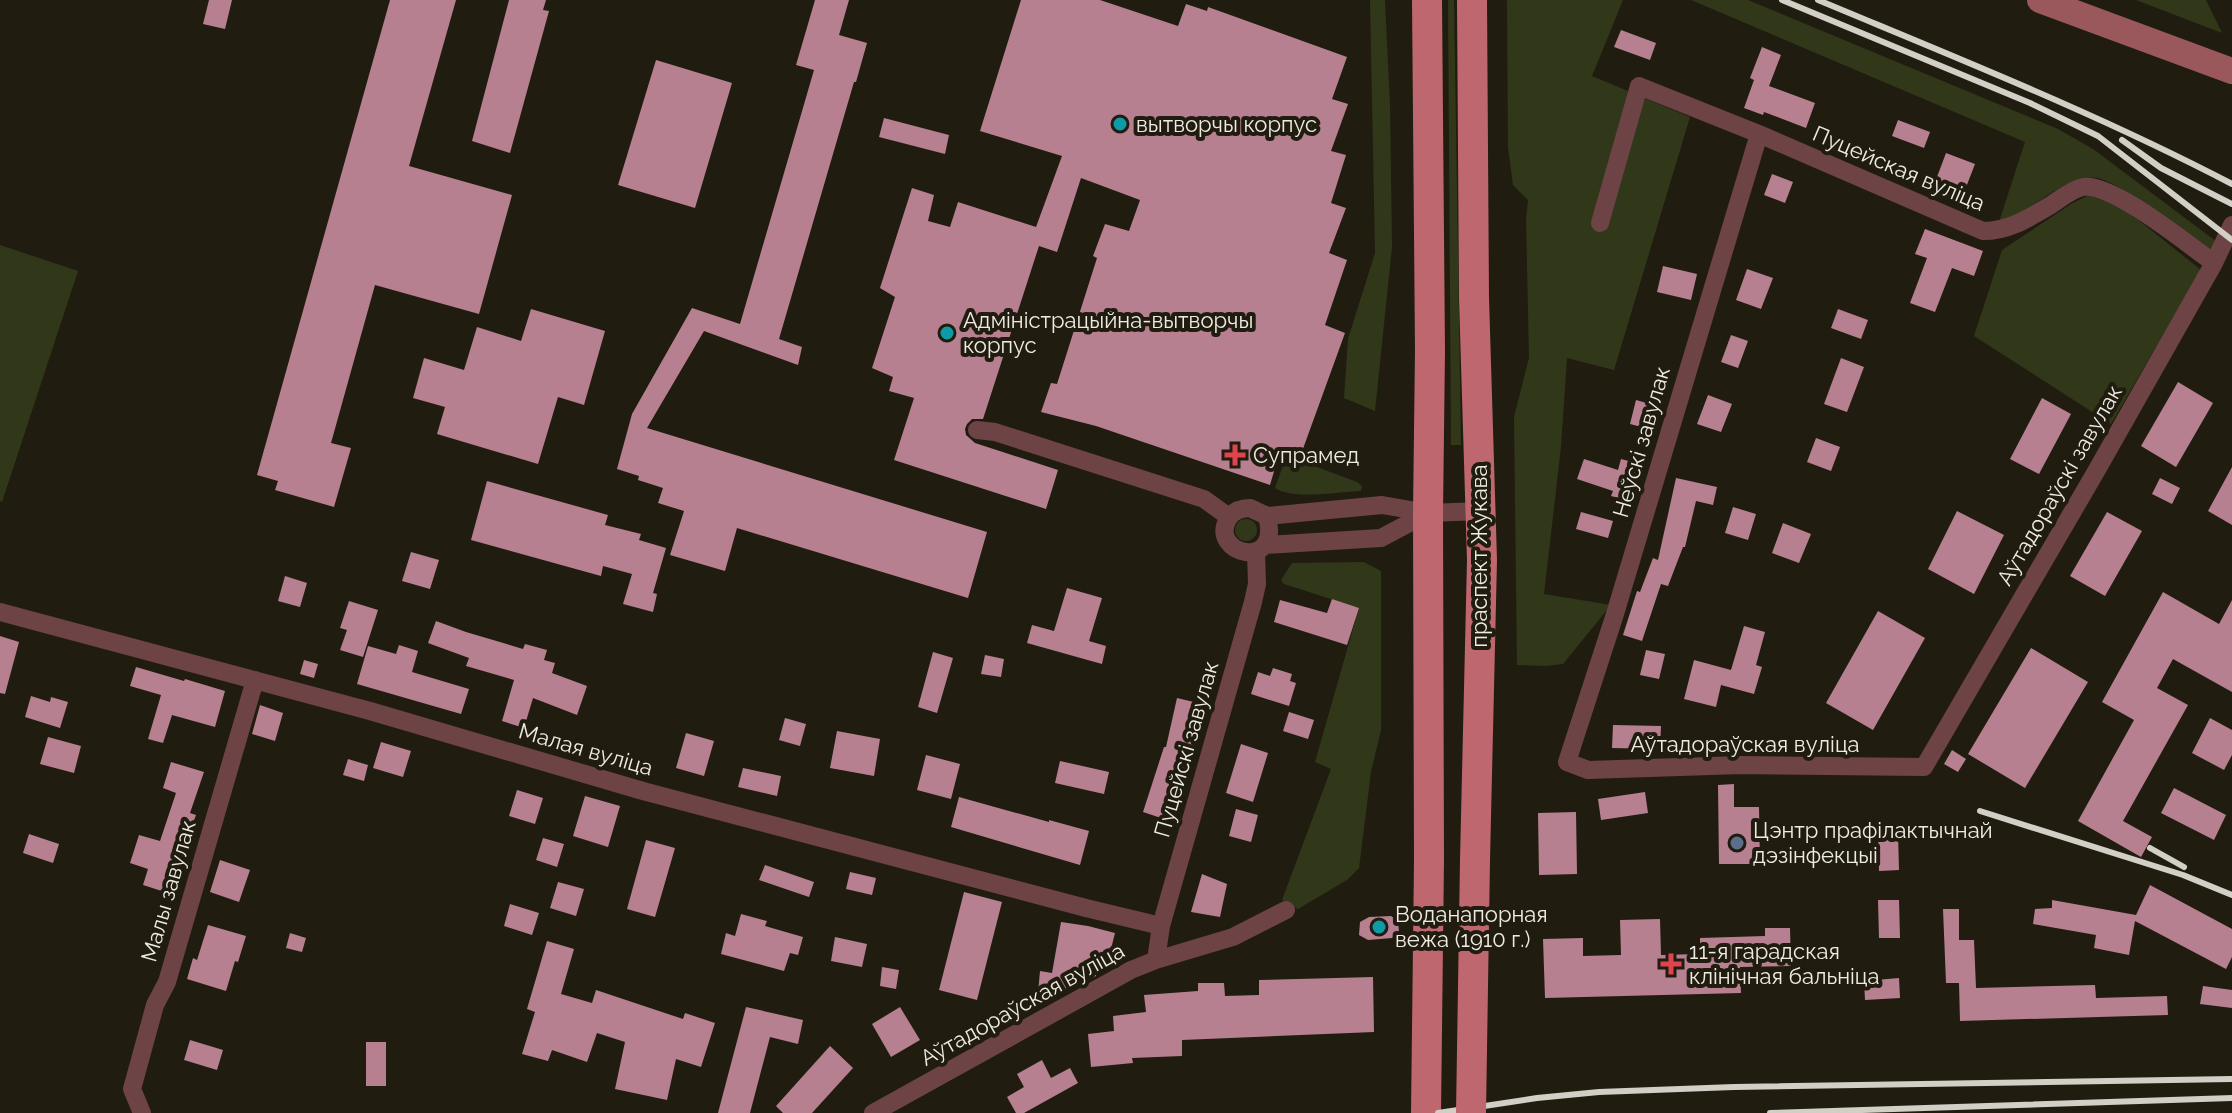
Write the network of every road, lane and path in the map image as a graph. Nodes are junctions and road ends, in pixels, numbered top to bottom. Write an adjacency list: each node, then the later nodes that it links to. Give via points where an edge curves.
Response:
1 (1427, 0): 11 (main road)
2 (1472, 0): 10 (main road, праспект Жукава)
3 (2050, 2): 4 (main road)
4 (2232, 71)
5 (1759, 134): 6 (street, Пуцейская вуліца, via 1639,86); 8 (street, Пуцейская вуліца, via 1983,231 2014,226 2081,187 2098,188); 17 (street, Неўскі завулак)
6 (1600, 223)
7 (2232, 225): 8 (street, Аўтадораўскі завулак)
8 (2214, 263): 18 (street, Аўтадораўскі завулак)
9 (977, 430): 13 (street, via 1204,499)
10 (1481, 511): 11 (street); 25 (main road, праспект Жукава, bridge)
11 (1428, 513): 12 (street, via 1382,505); 14 (street, via 1381,538); 24 (main road)
12 (1267, 516): 13 (street, via 1244,508); 14 (street, via 1270,530)
13 (1229, 517): 14 (street, via 1225,534 1234,549 1245,553)
14 (1261, 548): 20 (street, Пуцейскі завулак, via 1253,602)
15 (0, 612): 16 (street, Малая вуліца)
16 (255, 680): 20 (street, Малая вуліца, via 643,791); 22 (street, Малы завулак, via 132,1089)
17 (1567, 762): 18 (street, Аўтадораўская вуліца, via 1588,770)
18 (1924, 767)
19 (1286, 910): 21 (street, Аўтадораўская вуліца, via 1233,937)
20 (1161, 926): 21 (street, Пуцейскі завулак)
21 (1156, 960): 23 (street, Аўтадораўская вуліца)
22 (142, 1113)
23 (873, 1113)
24 (1426, 1113)
25 (1471, 1113)

